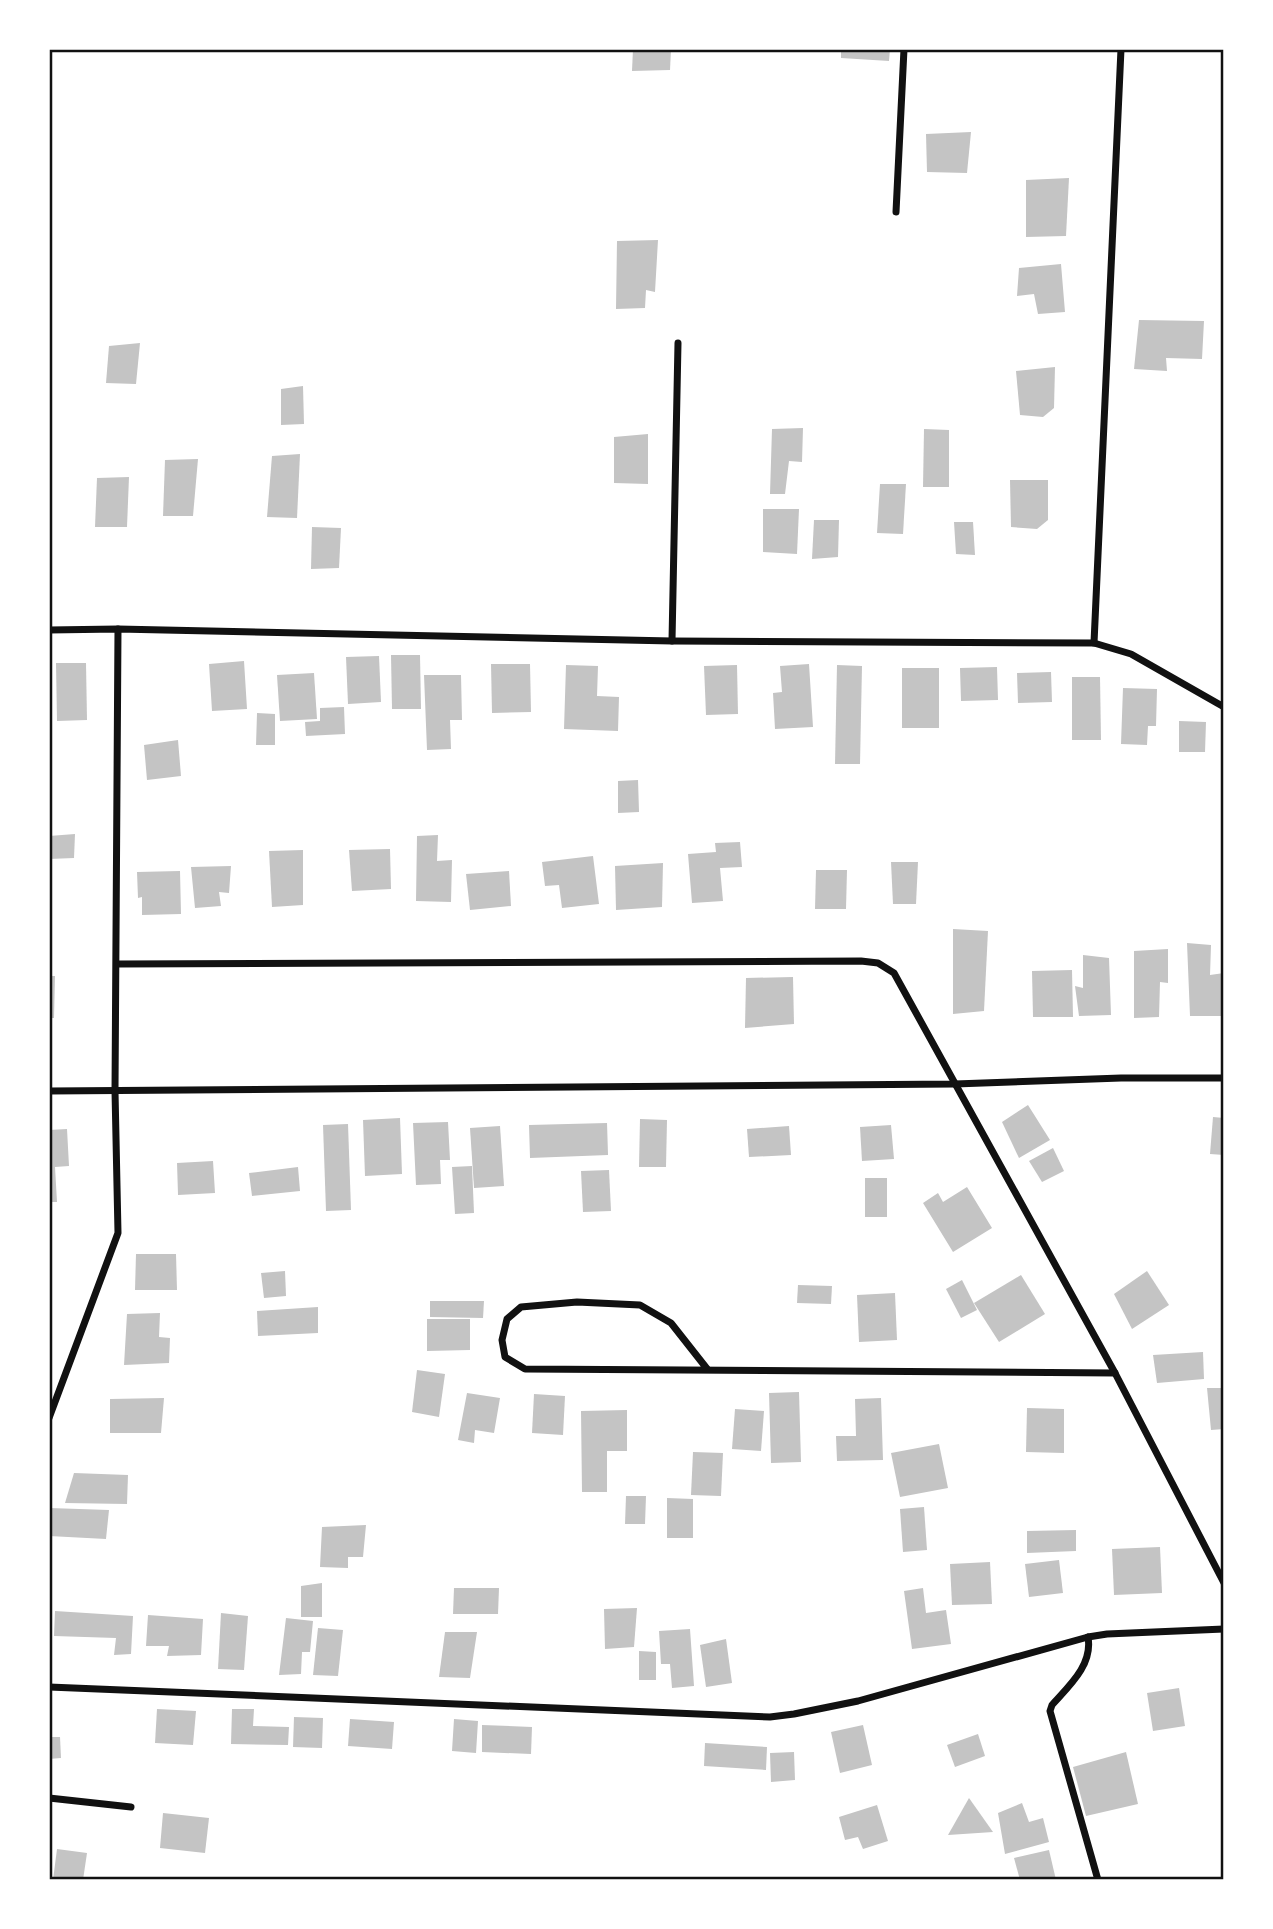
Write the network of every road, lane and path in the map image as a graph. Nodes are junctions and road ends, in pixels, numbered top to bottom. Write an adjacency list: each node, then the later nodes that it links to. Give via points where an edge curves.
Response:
1 (904, 49): 3 (street)
2 (1121, 49): 8 (street)
3 (896, 212)
4 (678, 343): 7 (street)
5 (118, 629): 6 (street); 7 (street); 10 (street)
6 (49, 630)
7 (672, 641): 8 (street)
8 (1094, 643): 9 (street, via 1132,654)
9 (1224, 707)
10 (117, 964): 12 (street, via 878,963 894,974); 14 (street)
11 (1224, 1078): 12 (street)
12 (955, 1084): 14 (street); 16 (street)
13 (49, 1091): 14 (street)
14 (116, 1091): 17 (street, via 118,1233)
15 (708, 1370): 15 (street, via 671,1323 640,1305 578,1302 521,1307 507,1319 502,1340 505,1357 525,1368); 16 (street)
16 (1115, 1373): 18 (street)
17 (49, 1418)
18 (1224, 1583)
19 (1224, 1629): 20 (street)
20 (1088, 1637): 21 (street, via 858,1701 770,1717); 24 (street, via 1086,1661 1051,1711)
21 (49, 1687)
22 (49, 1798): 23 (street)
23 (131, 1807)
24 (1098, 1880)

